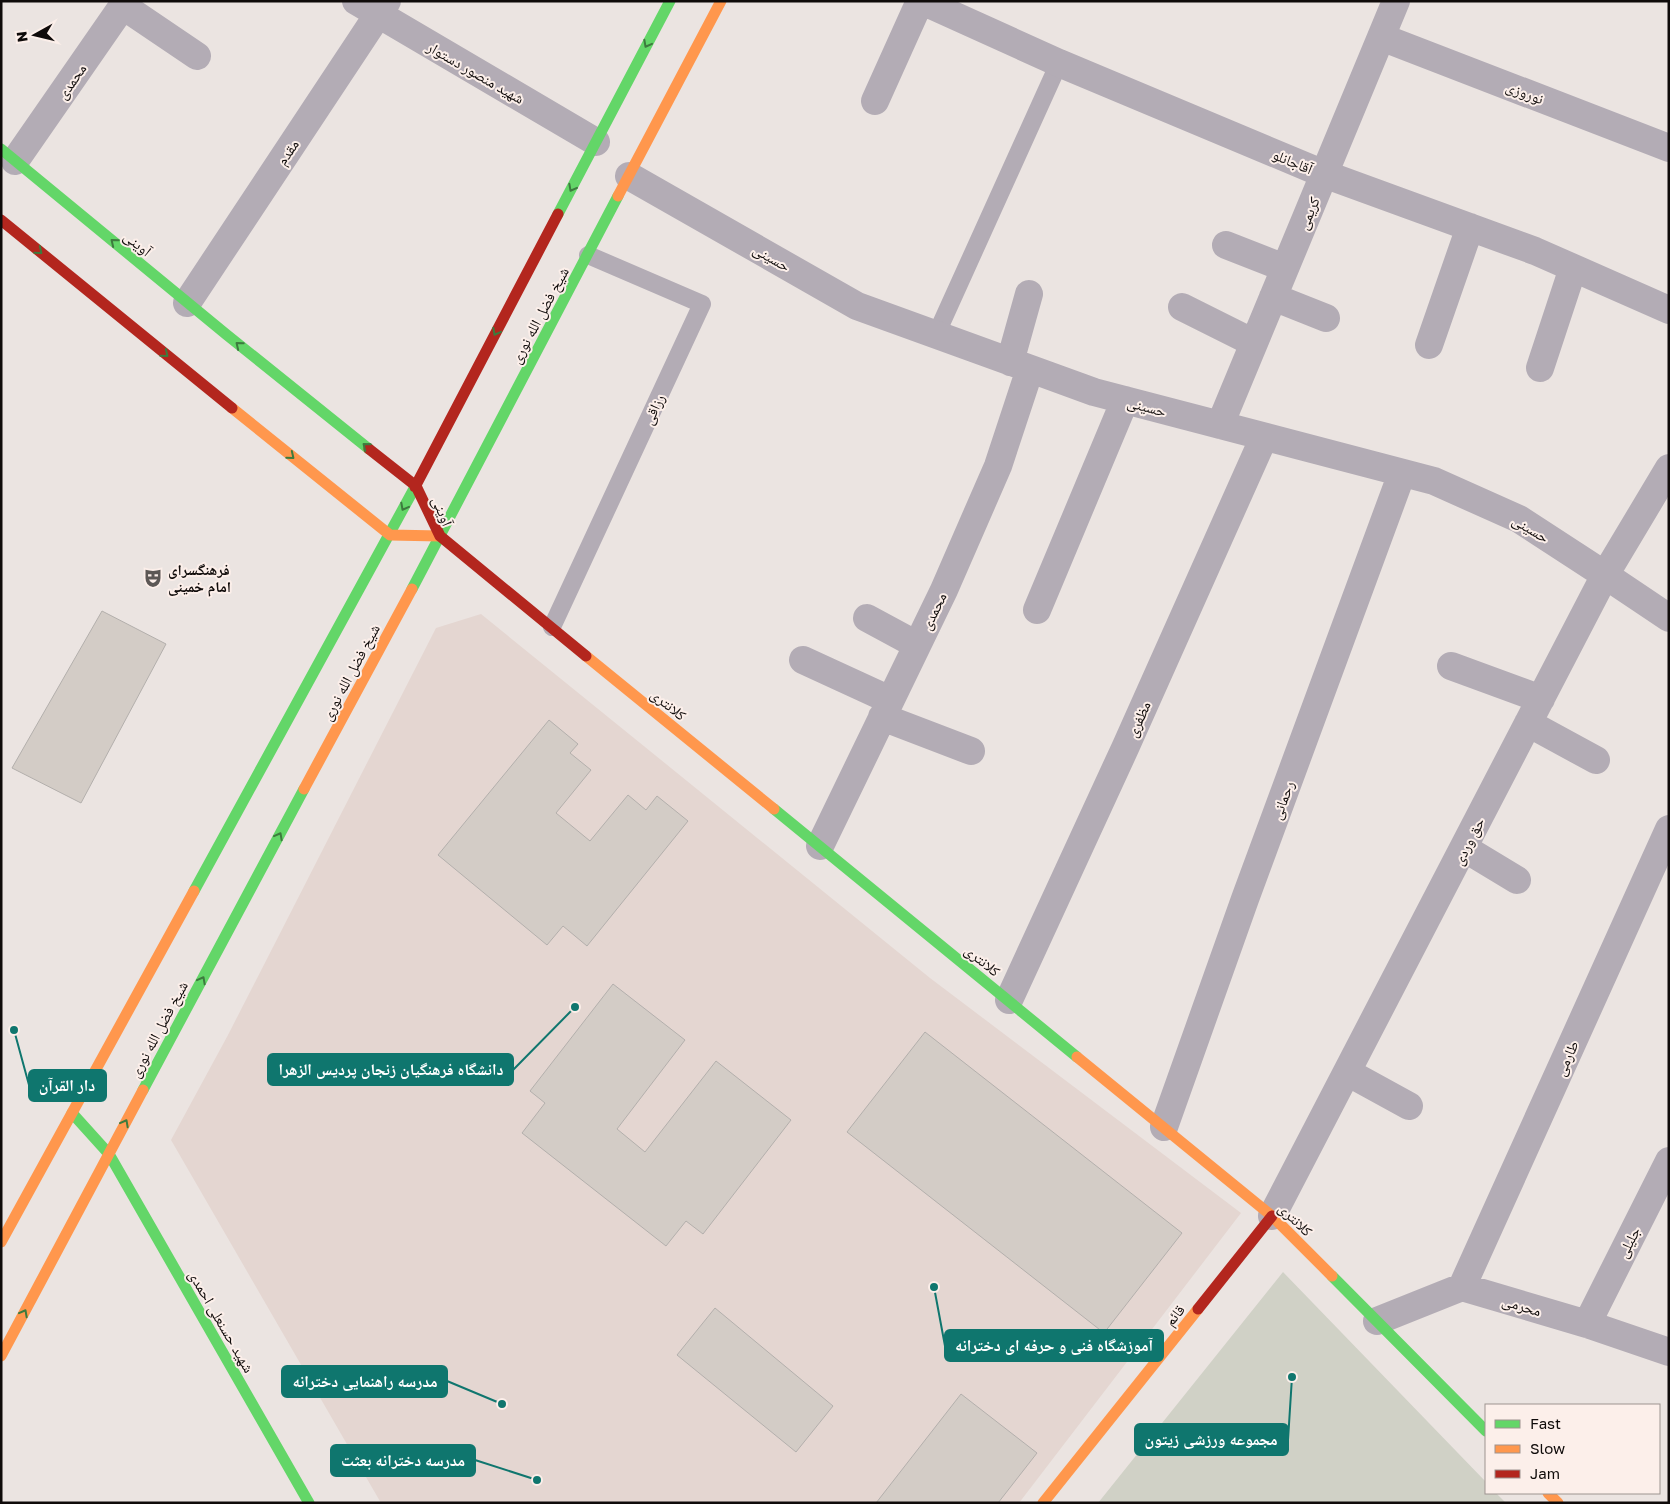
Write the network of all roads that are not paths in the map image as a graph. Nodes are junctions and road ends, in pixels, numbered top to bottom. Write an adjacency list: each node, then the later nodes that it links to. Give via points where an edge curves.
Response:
1 (670, 1): 11 (main road, شیخ فضل الله نوری, one-way to 11)
2 (721, 1): 15 (main road, شیخ فضل الله نوری)
3 (921, 1): 9 (street, آقاجانلو); 10 (street)
4 (1396, 1): 7 (street, کریمی)
5 (125, 4): 8 (street); 13 (street, محمدی)
6 (374, 6): 11 (street, شهید منصور دستوار); 24 (street, مقدم)
7 (1381, 36): 12 (street, نوروزی); 14 (street, کریمی)
8 (197, 56)
9 (1059, 63): 14 (street, آقاجانلو); 28 (lane)
10 (875, 101)
11 (596, 142): 38 (main road, شیخ فضل الله نوری, one-way to 38)
12 (1669, 148)
13 (8, 155): 24 (main road, آوینی, one-way to 13)
14 (1324, 174): 17 (street, آقاجانلو); 20 (street, کریمی)
15 (629, 176): 19 (main road, شیخ فضل الله نوری); 28 (street, حسینی, via 857,306)
16 (1, 220): 39 (main road, one-way to 39)
17 (1470, 227): 21 (street, آقاجانلو); 30 (street)
18 (1226, 245): 20 (street)
19 (588, 255): 40 (main road, شیخ فضل الله نوری); 45 (lane, رزاقی, via 702,304)
20 (1285, 268): 23 (street, کریمی)
21 (1573, 268): 26 (street, آقاجانلو); 32 (street)
22 (1029, 294): 31 (street, محمدی)
23 (1273, 297): 27 (street); 29 (street, کریمی)
24 (188, 303): 38 (main road, آوینی, one-way to 24)
25 (1182, 307): 29 (street)
26 (1669, 310)
27 (1326, 318)
28 (936, 335): 31 (street, حسینی)
29 (1254, 342): 34 (street, کریمی)
30 (1429, 345)
31 (1020, 366): 33 (street, حسینی); 46 (street, محمدی, via 998,466)
32 (1540, 368)
33 (1125, 400): 34 (street, حسینی); 42 (street)
34 (1220, 425): 35 (street, حسینی)
35 (1264, 437): 37 (street, حسینی); 58 (street, مظفری)
36 (1669, 468): 41 (street, حق وردی)
37 (1402, 473): 41 (street, حسینی, via 1434,481 1519,520); 62 (street, رحمانی)
38 (416, 486): 39 (main road, شیخ فضل الله نوری, one-way to 39); 40 (main road, آوینی)
39 (390, 535): 40 (main road, آوینی); 61 (main road, شیخ فضل الله نوری)
40 (440, 536): 45 (main road, کلانتری); 63 (main road, شیخ فضل الله نوری, one-way to 40)
41 (1605, 574): 44 (street, حسینی); 49 (street, حق وردی)
42 (1037, 610)
43 (867, 618): 46 (street)
44 (1669, 618)
45 (552, 627): 55 (main road, کلانتری)
46 (917, 645): 50 (street, محمدی)
47 (803, 660): 50 (street)
48 (1451, 666): 49 (street)
49 (1541, 699): 51 (street, حق وردی)
50 (886, 708): 52 (street); 55 (street, محمدی)
51 (1528, 723): 53 (street); 56 (street, حق وردی)
52 (971, 751)
53 (1596, 760)
54 (1669, 829): 67 (street, طارمی)
55 (820, 846): 58 (main road, کلانتری)
56 (1464, 848): 57 (street); 59 (street, حق وردی)
57 (1518, 880)
58 (1009, 1000): 62 (main road, کلانتری)
59 (1347, 1072): 60 (street); 65 (street, حق وردی)
60 (1410, 1106)
61 (72, 1113): 63 (main road, شهید حسنعلی احمدی); 66 (main road, شیخ فضل الله نوری)
62 (1164, 1127): 65 (main road, کلانتری)
63 (109, 1154): 71 (main road, شیخ فضل الله نوری, one-way to 63); 74 (main road, شهید حسنعلی احمدی)
64 (1669, 1161): 69 (street, جلیلی)
65 (1272, 1216): 68 (main road, کلانتری); 75 (main road, قائم)
66 (1, 1242)
67 (1462, 1287): 68 (street); 69 (street, محرمی)
68 (1378, 1321): 72 (main road, کلانتری)
69 (1587, 1324): 70 (street, محرمی)
70 (1668, 1350)
71 (1, 1356)
72 (1485, 1430)
73 (1549, 1494): 76 (main road)
74 (309, 1503)
75 (1043, 1503)
76 (1558, 1503)

